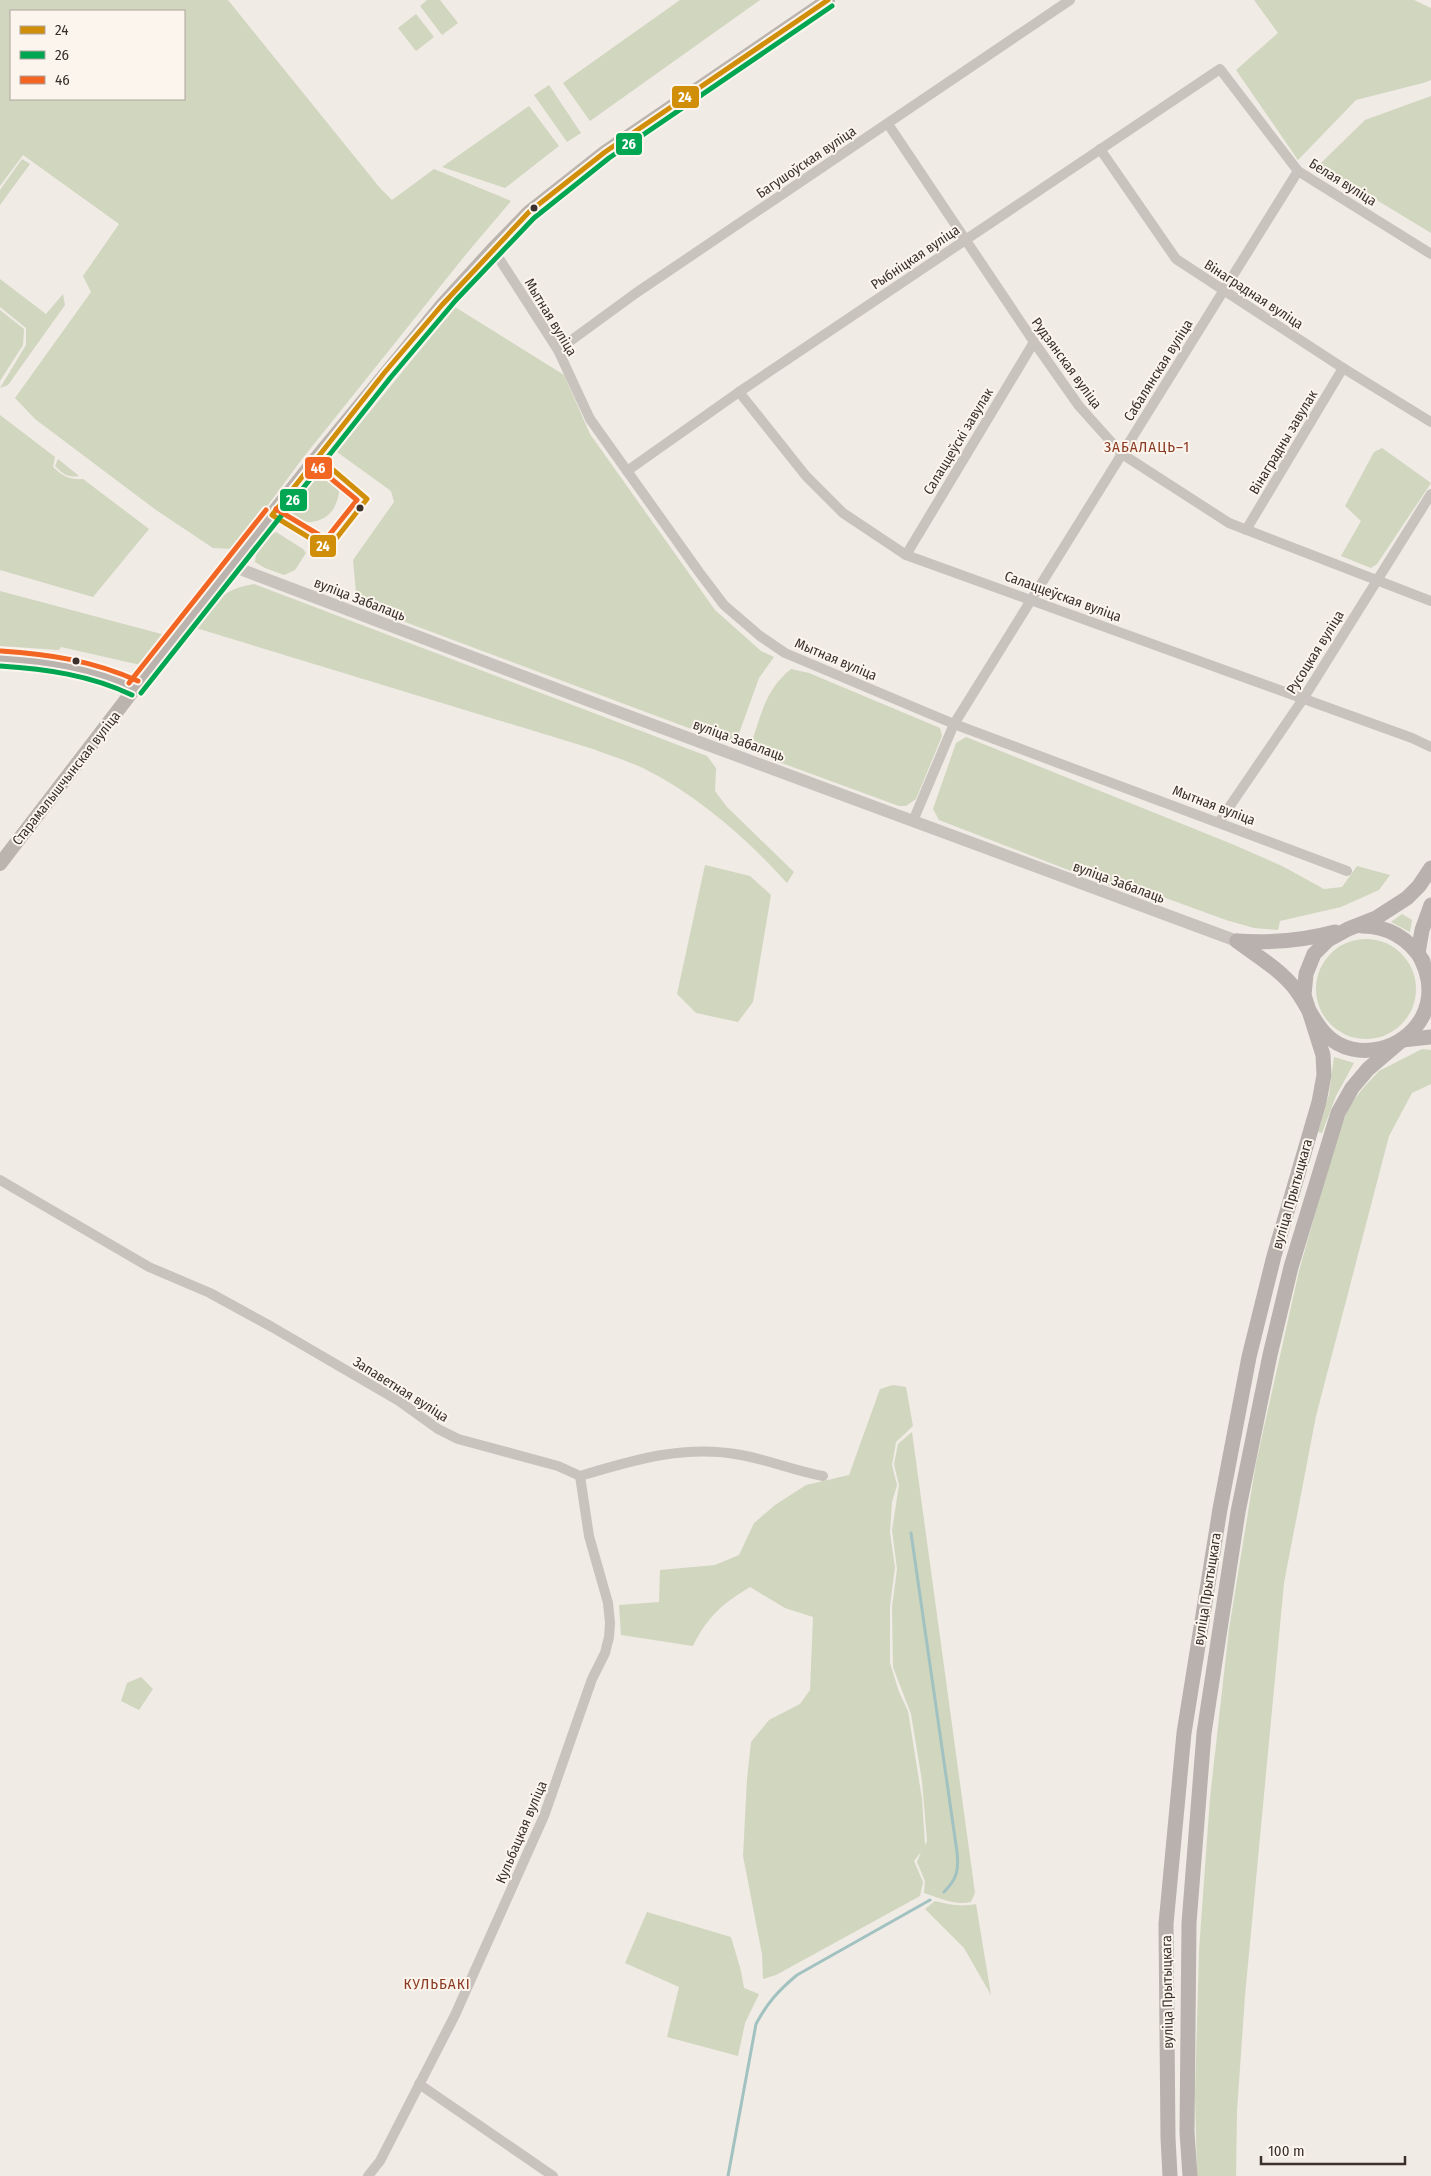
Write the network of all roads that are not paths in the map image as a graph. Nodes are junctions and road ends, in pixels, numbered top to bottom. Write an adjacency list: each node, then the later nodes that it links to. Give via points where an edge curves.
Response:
1 (828, 0): 8 (main road, Старамалышчынская вуліца, via 605,152 529,212)
2 (1070, 0): 4 (street, Багушоўская вуліца)
3 (1220, 69): 5 (street, Рыбніцкая вуліца); 6 (street, Белая вуліца)
4 (888, 124): 7 (street, Рудзянская вуліца); 12 (street, Багушоўская вуліца, via 636,293)
5 (1100, 149): 7 (street, Рыбніцкая вуліца); 10 (street, Вінаградная вуліца, via 1176,260)
6 (1298, 171): 9 (street, Белая вуліца); 10 (street, Сабалянская вуліца)
7 (965, 240): 11 (street, Рудзянская вуліца); 14 (street, Рыбніцкая вуліца)
8 (493, 249): 12 (street, Мытная вуліца); 21 (main road, Старамалышчынская вуліца, via 385,372)
9 (1431, 254)
10 (1224, 290): 13 (street, Вінаградная вуліца); 16 (street, Сабалянская вуліца)
11 (1034, 342): 16 (street, Рудзянская вуліца, via 1079,406); 20 (street, Салаццеўскі завулак)
12 (558, 350): 17 (street, Мытная вуліца, via 590,419)
13 (1344, 368): 15 (street, Вінаградная вуліца); 19 (street, Вінаградны завулак)
14 (739, 392): 17 (street, Рыбніцкая вуліца); 20 (street, Салаццеўская вуліца, via 806,476 843,513)
15 (1431, 422)
16 (1122, 454): 19 (street, Рудзянская вуліца, via 1221,519); 23 (street, Сабалянская вуліца)
17 (627, 471): 28 (street, Мытная вуліца, via 724,605 760,636 785,653)
18 (1431, 494): 22 (street, Русоцкая вуліца)
19 (1246, 530): 22 (street, Рудзянская вуліца)
20 (906, 555): 23 (street, Салаццеўская вуліца)
21 (232, 566): 26 (main road, Старамалышчынская вуліца); 30 (street, вуліца Забалаць)
22 (1375, 580): 24 (street, Рудзянская вуліца); 27 (street, Русоцкая вуліца)
23 (1032, 599): 27 (street, Салаццеўская вуліца); 28 (street, Сабалянская вуліца)
24 (1431, 601)
25 (0, 658): 26 (main road, via 95,671)
26 (135, 688): 32 (main road, Старамалышчынская вуліца)
27 (1303, 699): 29 (street, Салаццеўская вуліца); 31 (street, Русоцкая вуліца)
28 (954, 724): 30 (street, Сабалянская вуліца); 31 (street, Мытная вуліца)
29 (1431, 747)
30 (913, 821): 37 (street, вуліца Забалаць)
31 (1219, 822): 34 (street, Мытная вуліца)
32 (0, 864)
33 (1431, 868): 36 (main road, via 1408,898 1376,918)
34 (1348, 871)
35 (1431, 905): 38 (main road)
36 (1348, 929): 37 (main road, via 1314,938 1270,943); 38 (main road, via 1372,927 1395,933); 40 (main road, via 1328,940 1314,954 1306,974 1304,995)
37 (1237, 941): 40 (main road, via 1282,975 1296,990)
38 (1418, 953): 39 (main road); 42 (main road, via 1427,971 1426,1010 1416,1027)
39 (1431, 974)
40 (1310, 1016): 42 (main road, via 1334,1042 1350,1049 1377,1050); 49 (main road, вуліца Прытыцкага, via 1323,1055 1320,1102 1274,1256 1249,1357 1220,1508 1184,1733 1166,1924)
41 (1431, 1036): 42 (main road)
42 (1402, 1040): 50 (main road, вуліца Прытыцкага, via 1380,1057 1352,1088 1338,1113 1289,1276 1238,1512 1204,1733 1189,1924 1187,2132)
43 (0, 1180): 44 (street, Запаветная вуліца, via 149,1267 210,1293 272,1327 399,1402 438,1429 458,1439 558,1466)
44 (580, 1476): 45 (street, via 644,1457 698,1450 741,1455); 46 (street, Кульбацкая вуліца, via 589,1536 608,1603 607,1645 544,1816 455,2015)
45 (823, 1476)
46 (419, 2084): 47 (street, Кульбацкая вуліца, via 380,2161); 48 (street)
47 (368, 2176)
48 (553, 2176)
49 (1170, 2176)
50 (1190, 2176)

